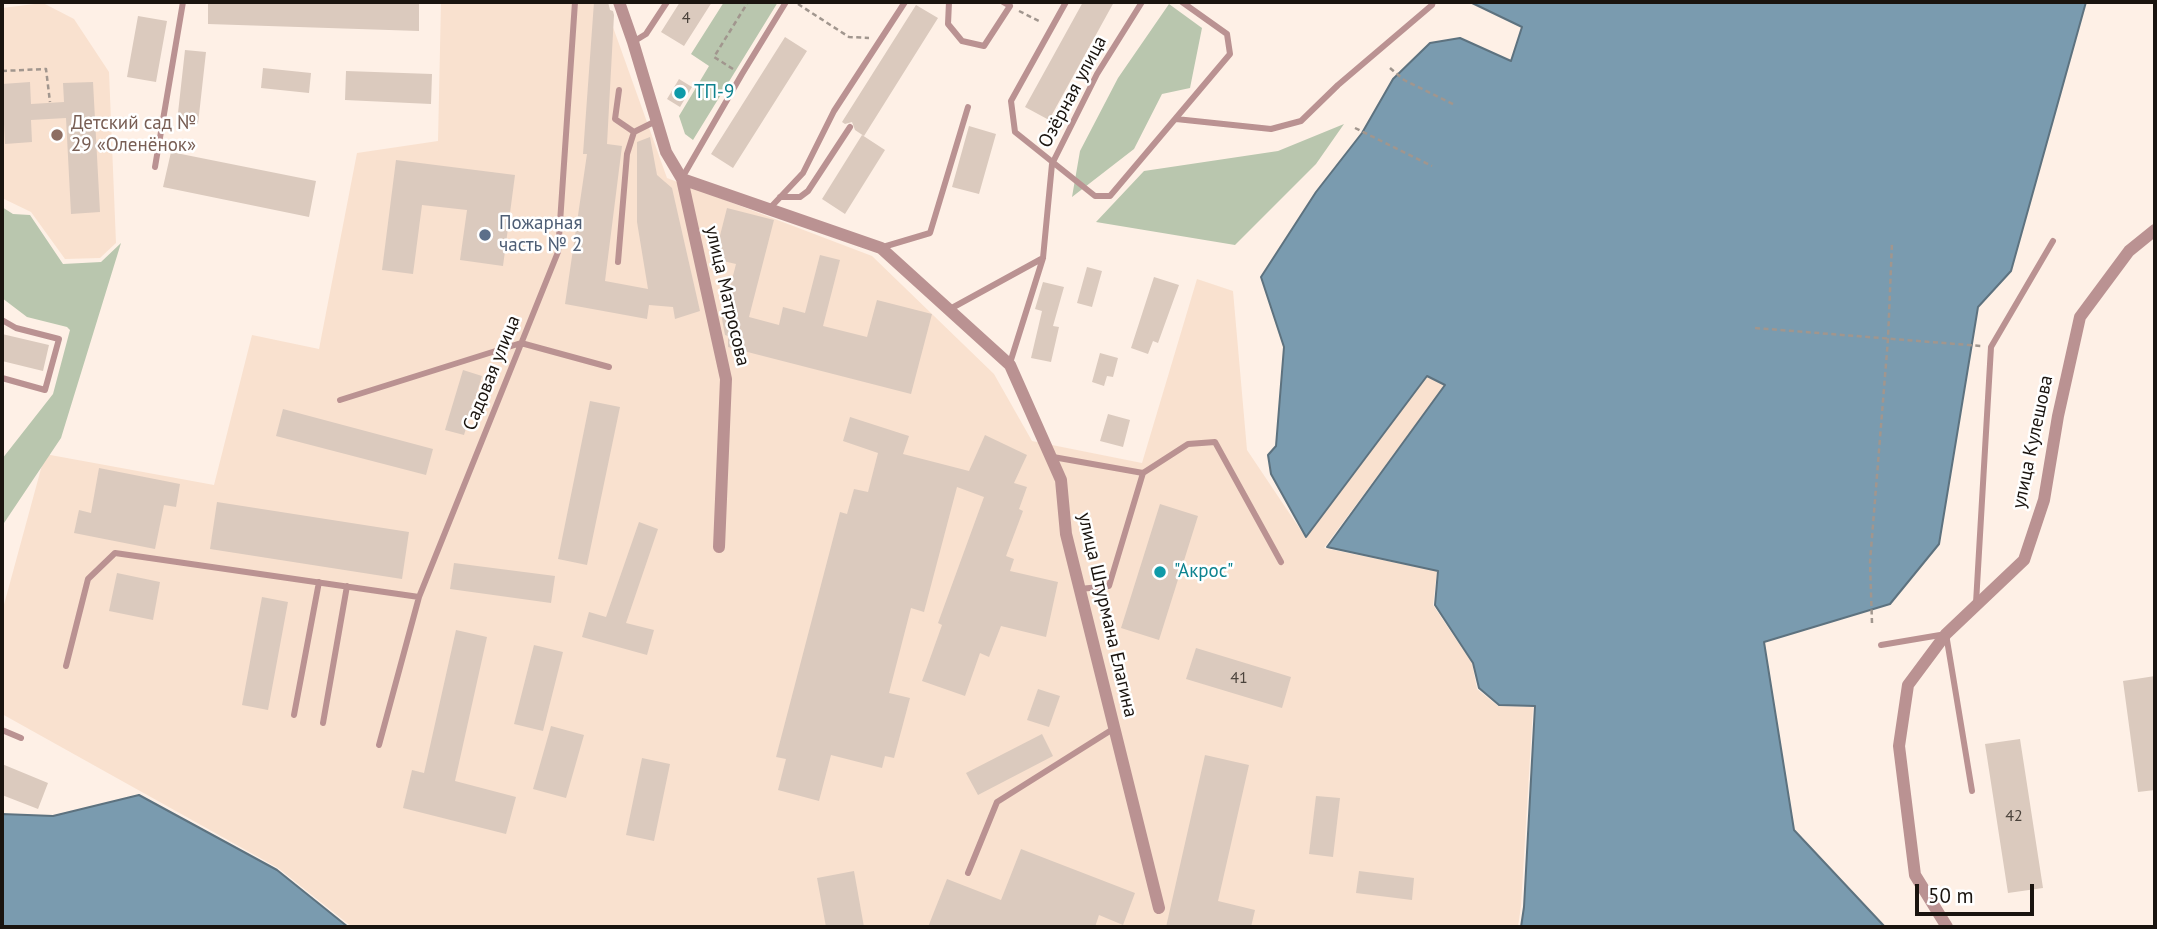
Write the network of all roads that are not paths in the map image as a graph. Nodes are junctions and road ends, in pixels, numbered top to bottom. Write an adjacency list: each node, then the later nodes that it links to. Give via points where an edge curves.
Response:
1 (183, 2): 21 (lane)
2 (575, 2): 32 (lane, Садовая улица, via 558,252)
3 (619, 2): 13 (street)
4 (667, 2): 13 (lane, via 646,34)
5 (786, 2): 22 (lane)
6 (905, 2): 23 (lane, via 834,111 803,173)
7 (949, 2): 12 (lane, via 947,24 961,41 984,46)
8 (1066, 2): 20 (lane, via 1011,101 1015,132)
9 (1142, 2): 20 (lane, Озёрная улица, via 1097,74)
10 (1182, 2): 16 (lane, via 1227,34 1230,54)
11 (1433, 2): 16 (lane, via 1301,121 1270,129)
12 (1006, 4)
13 (633, 42): 17 (street)
14 (619, 90): 19 (lane, via 615,119)
15 (968, 107): 27 (lane, via 930,233)
16 (1176, 119): 20 (lane, via 1110,196 1094,196)
17 (656, 121): 19 (lane); 22 (street, via 666,152)
18 (850, 127): 23 (lane, via 808,191 800,197)
19 (634, 132): 29 (lane, via 627,154)
20 (1052, 164): 28 (lane, Озёрная улица)
21 (155, 167)
22 (682, 179): 24 (street, улица Штурмана Елагина); 39 (street, улица Матросова, via 726,379)
23 (780, 197): 24 (lane)
24 (770, 208): 27 (street, улица Штурмана Елагина)
25 (2155, 230): 45 (street, улица Кулешова, via 2129,251 2080,317 2044,500 2024,559)
26 (2053, 241): 45 (lane, via 1991,347)
27 (881, 248): 30 (street, улица Штурмана Елагина)
28 (1043, 258): 30 (lane); 33 (lane, Озёрная улица)
29 (618, 262)
30 (949, 310): 33 (street, улица Штурмана Елагина)
31 (2, 320): 35 (lane, via 59,339 46,390)
32 (521, 343): 34 (lane); 36 (lane); 44 (lane, Садовая улица)
33 (1010, 365): 37 (street, улица Штурмана Елагина)
34 (609, 367)
35 (2, 378)
36 (340, 400)
37 (1051, 457): 38 (lane); 43 (street, улица Штурмана Елагина, via 1061,481 1066,534)
38 (1143, 473): 40 (lane, via 1188,444 1214,442); 43 (lane, via 1109,586)
39 (719, 547)
40 (1281, 562)
41 (319, 582): 42 (lane); 48 (lane, via 115,552 88,579); 49 (lane)
42 (347, 586): 44 (lane); 50 (lane)
43 (1080, 589): 51 (street, улица Штурмана Елагина)
44 (419, 597): 54 (lane, Садовая улица)
45 (1976, 605): 46 (street, улица Кулешова)
46 (1946, 634): 47 (lane); 55 (lane); 58 (street, улица Кулешова, via 1908,685 1899,746 1914,875)
47 (1881, 645)
48 (66, 666)
49 (294, 715)
50 (323, 723)
51 (1113, 729): 56 (lane, via 998,802); 57 (street, улица Штурмана Елагина)
52 (2, 730): 53 (lane)
53 (22, 738)
54 (379, 745)
55 (1972, 791)
56 (968, 873)
57 (1159, 908)
58 (1947, 927)

